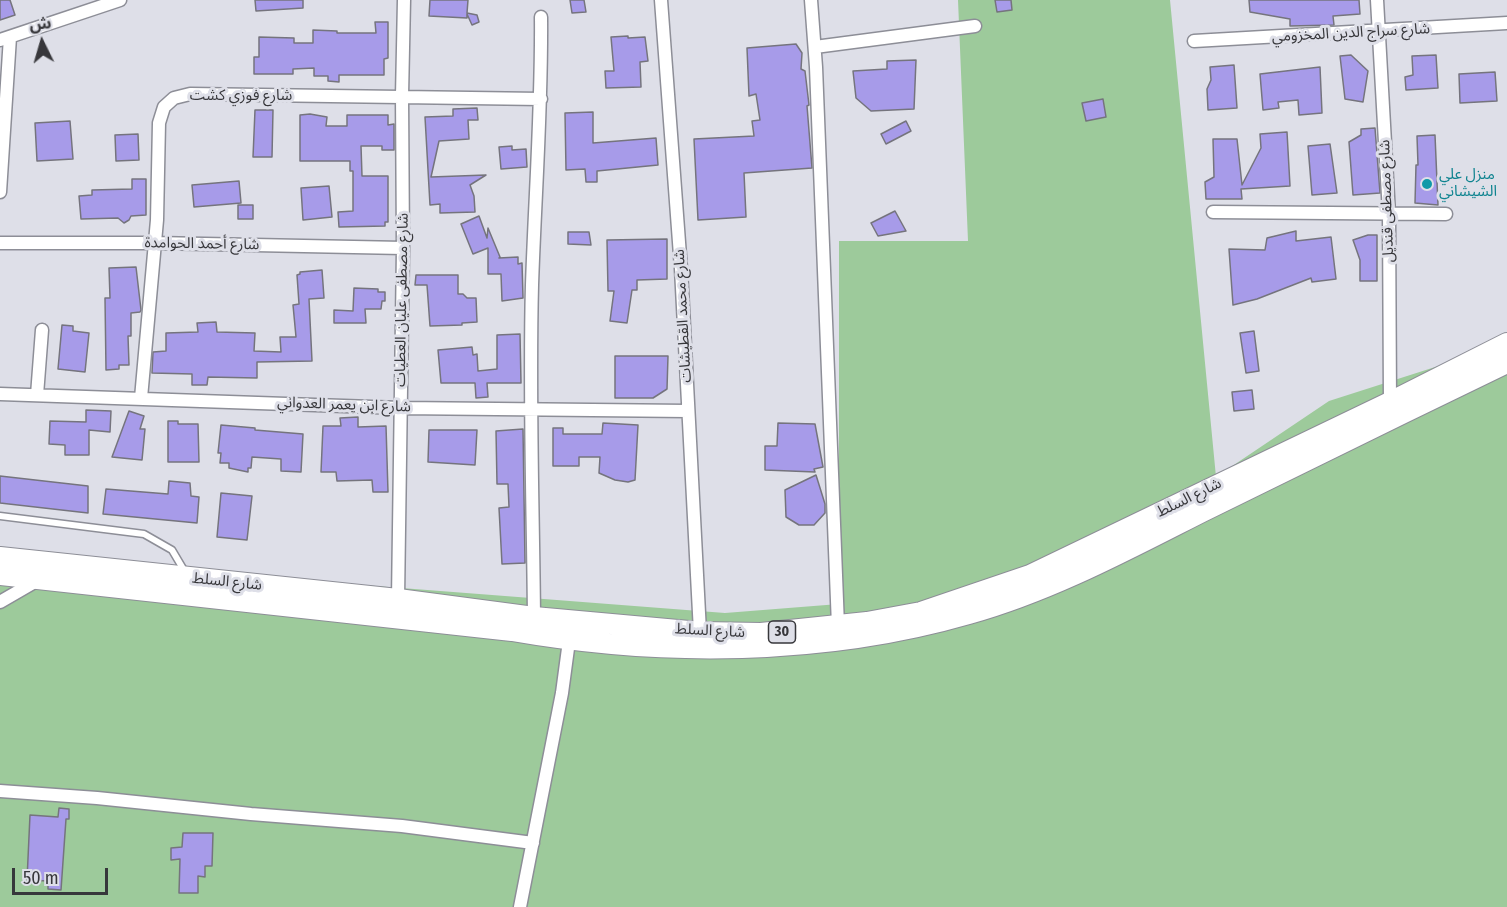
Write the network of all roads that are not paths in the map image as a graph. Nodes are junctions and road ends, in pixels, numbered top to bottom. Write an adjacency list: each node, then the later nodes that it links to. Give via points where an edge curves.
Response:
1 (120, 0): 10 (street)
2 (405, 0): 13 (street, شارع مصطفى عليان العطيات)
3 (662, 0): 31 (street, شارع محمد القطيشات)
4 (811, 0): 12 (street)
5 (1377, 0): 9 (street, شارع مصطفى قنديل)
6 (541, 16): 14 (street)
7 (1507, 23): 9 (street, شارع سراج الدين المخزومي)
8 (975, 26): 12 (street)
9 (1379, 32): 11 (street, شارع سراج الدين المخزومي); 17 (street, شارع مصطفى قنديل)
10 (5, 39): 15 (street)
11 (1194, 41)
12 (815, 47): 40 (street)
13 (402, 96): 14 (street, شارع فوزي كشت); 20 (street, شارع فوزي كشت, via 190,94 174,98 164,107 159,123); 21 (street, شارع مصطفى عليان العطيات)
14 (541, 99): 30 (street, via 532,285)
15 (0, 192)
16 (1213, 212): 17 (street)
17 (1389, 214): 18 (street); 28 (street, شارع مصطفى قنديل)
18 (1446, 214)
19 (0, 243): 20 (street, شارع أحمد الحوامدة)
20 (155, 243): 21 (street, شارع أحمد الحوامدة); 27 (street, شارع فوزي كشت)
21 (404, 248): 29 (street, شارع مصطفى عليان العطيات)
22 (42, 330): 26 (street)
23 (1507, 343): 28 (main road, شارع السلط / 30)
24 (1507, 363): 42 (main road, شارع السلط / 30, via 1125,550 1016,599 969,614 885,634 791,646 705,648)
25 (0, 394): 26 (street, شارع ابن يعمر العدواني)
26 (37, 395): 27 (street, شارع ابن يعمر العدواني)
27 (141, 398): 29 (street, شارع ابن يعمر العدواني)
28 (1390, 402): 40 (main road, شارع السلط / 30, via 1030,575 921,612)
29 (401, 408): 30 (street, شارع ابن يعمر العدواني); 37 (street, شارع مصطفى عليان العطيات)
30 (532, 410): 31 (street, شارع ابن يعمر العدواني); 39 (street)
31 (688, 411): 41 (street, شارع محمد القطيشات)
32 (0, 516): 35 (lane, via 144,534 172,550)
33 (0, 557): 35 (main road, شارع السلط / 30)
34 (0, 575): 36 (main road, شارع السلط / 30)
35 (189, 578): 37 (main road, شارع السلط / 30)
36 (39, 579): 38 (street); 42 (main road, شارع السلط / 30, via 512,631)
37 (398, 599): 39 (main road, شارع السلط / 30)
38 (0, 602)
39 (534, 617): 41 (main road, شارع السلط / 30)
40 (838, 626): 41 (main road, شارع السلط / 30, via 761,633)
41 (700, 632)
42 (569, 641): 44 (street)
43 (0, 791): 44 (street, via 402,826)
44 (533, 843): 45 (street)
45 (520, 907)

